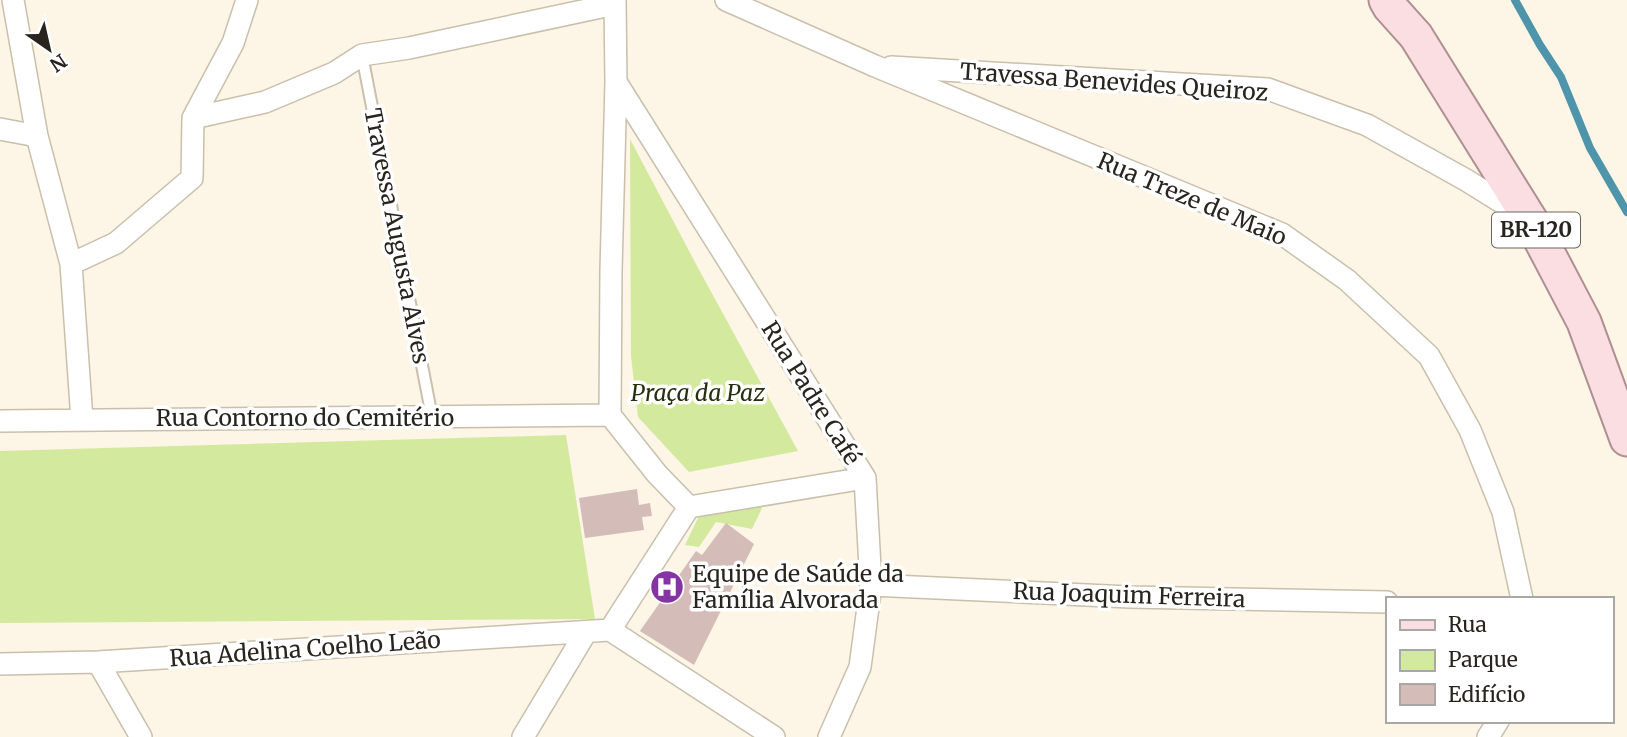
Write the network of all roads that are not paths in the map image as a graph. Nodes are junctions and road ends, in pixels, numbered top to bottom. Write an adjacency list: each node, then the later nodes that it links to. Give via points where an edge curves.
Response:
1 (13, 0): 13 (street)
2 (247, 0): 11 (street, via 233,43)
3 (726, 0): 9 (street, Rua Treze de Maio)
4 (1386, 0): 7 (main road, BR-120)
5 (1413, 0): 7 (main road, BR-120)
6 (615, 2): 8 (street); 10 (street)
7 (1416, 36): 14 (main road, BR-120)
8 (362, 55): 11 (street, via 334,74 265,102); 17 (lane, Travessa Augusta Alves)
9 (875, 66): 14 (street, Travessa Benevides Queiroz, via 1268,89 1367,125); 24 (street, Rua Treze de Maio, via 1282,234 1347,280 1429,356 1470,430 1503,512)
10 (616, 82): 16 (street); 21 (street, Rua Padre Café)
11 (194, 118): 15 (street, via 192,178 116,243)
12 (0, 129): 13 (street)
13 (37, 136): 15 (street)
14 (1531, 221): 20 (main road, BR-120, via 1584,322)
15 (71, 264): 18 (street)
16 (610, 415): 17 (street, Rua Contorno do Cemitério); 22 (street)
17 (432, 417): 18 (street, Rua Contorno do Cemitério)
18 (82, 420): 19 (street, Rua Contorno do Cemitério)
19 (0, 421)
20 (1627, 439)
21 (865, 478): 22 (street); 23 (street, Rua Padre Café)
22 (689, 507): 26 (street)
23 (871, 585): 25 (street, Rua Joaquim Ferreira); 33 (street, Rua Padre Café, via 860,667)
24 (1522, 597)
25 (1386, 602)
26 (610, 630): 27 (street, Rua Adelina Coelho Leão); 32 (street)
27 (586, 632): 28 (street, Rua Adelina Coelho Leão); 31 (street)
28 (98, 662): 29 (street, Rua Adelina Coelho Leão); 30 (street)
29 (0, 664)
30 (141, 737)
31 (523, 737)
32 (774, 737)
33 (830, 737)

